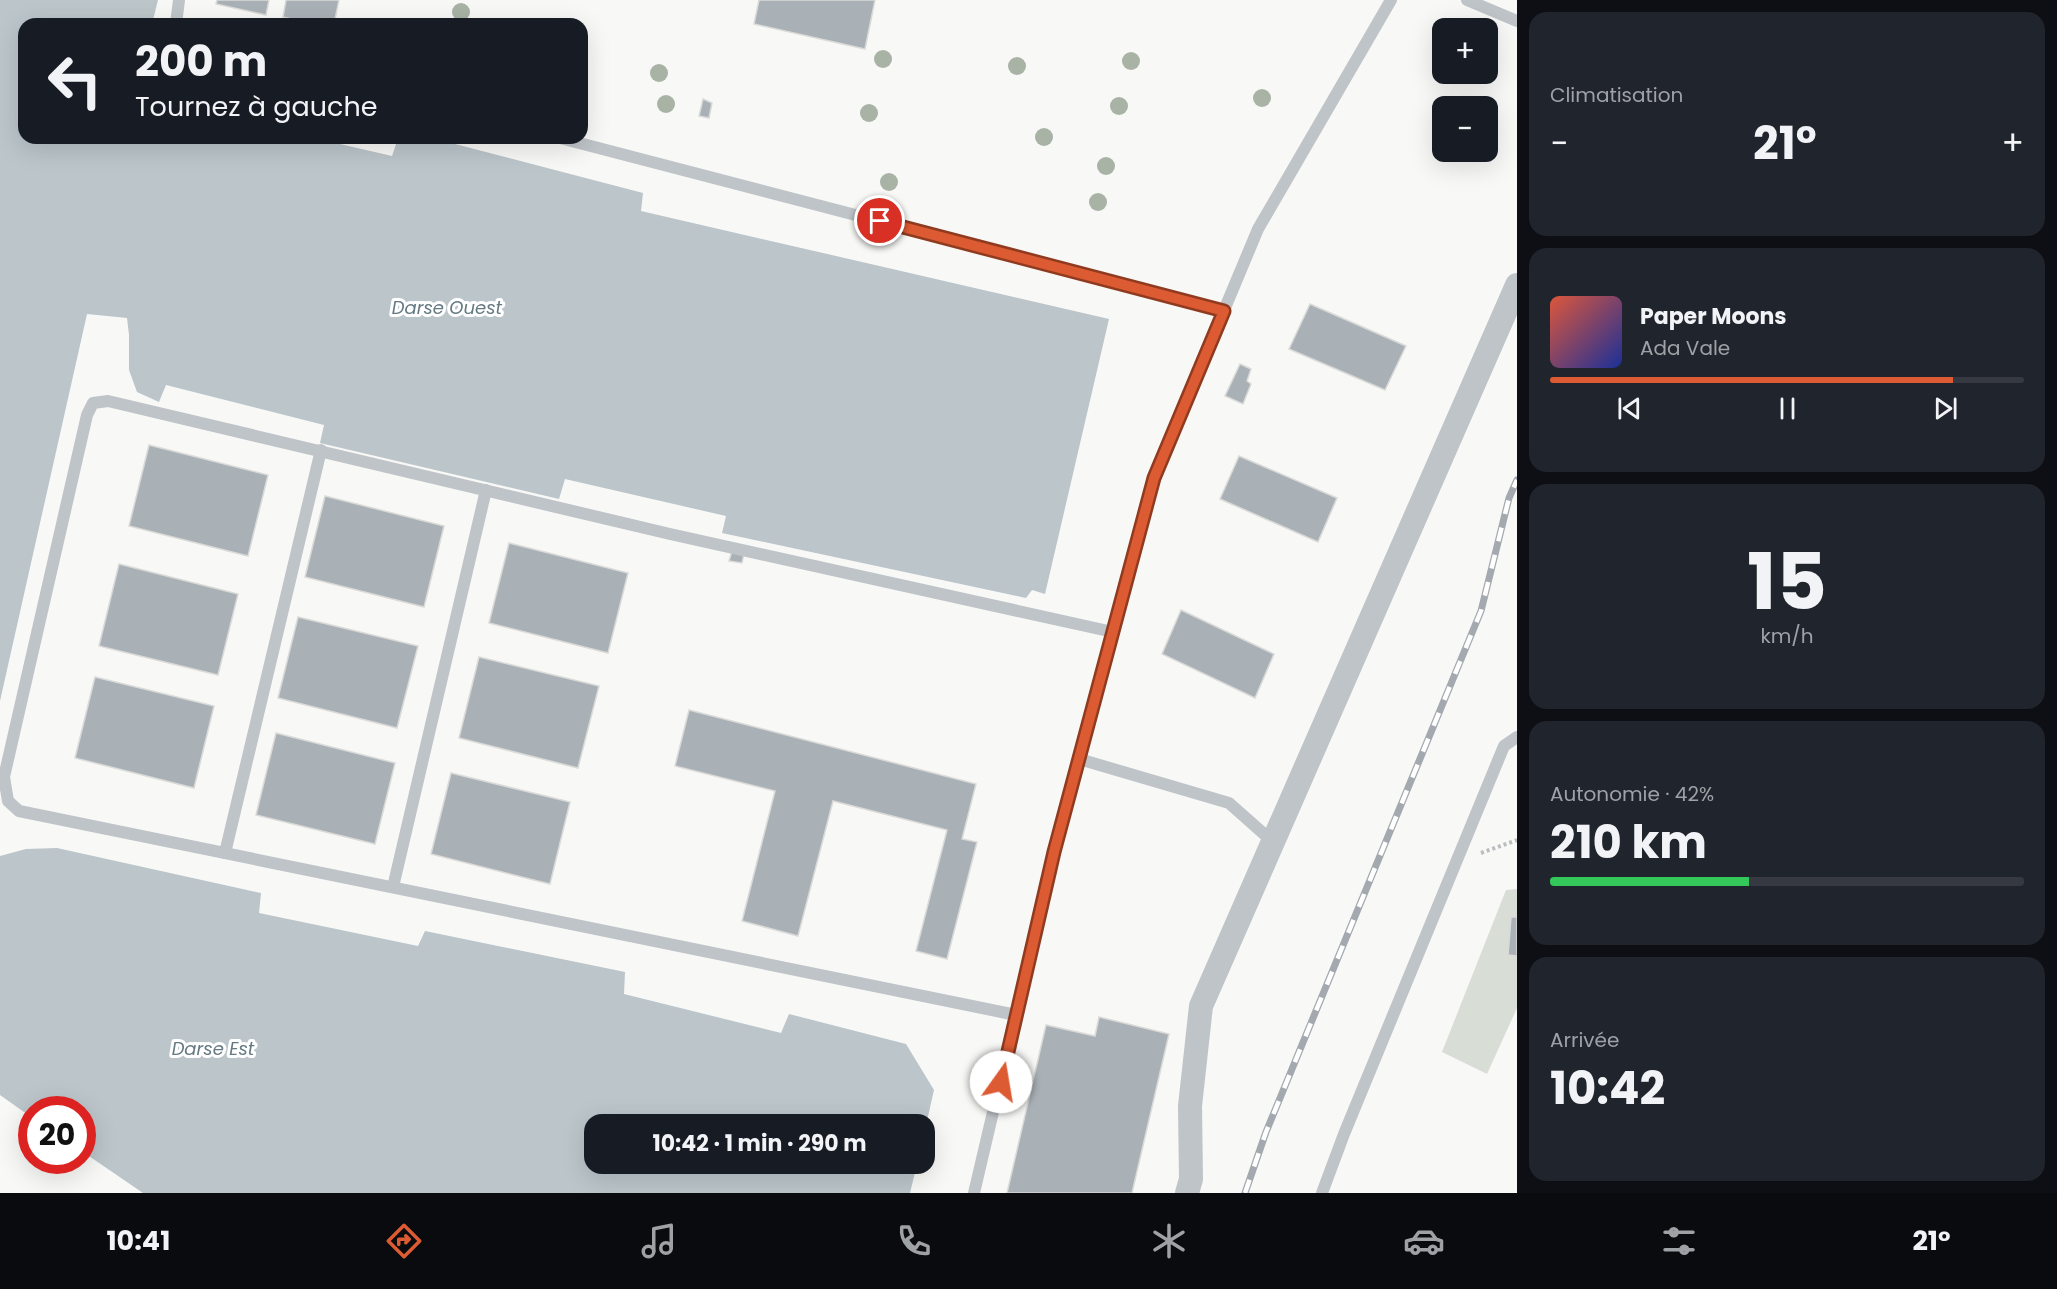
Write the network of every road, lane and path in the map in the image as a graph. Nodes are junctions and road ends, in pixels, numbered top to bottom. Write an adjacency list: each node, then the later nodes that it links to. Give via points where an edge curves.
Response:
1 (179, 0): 4 (lane)
2 (1390, 0): 8 (lane, via 1258,229)
3 (1467, 0): 5 (lane)
4 (177, 18)
5 (1517, 21)
6 (583, 144): 8 (lane)
7 (1517, 285): 15 (street)
8 (1224, 311): 11 (lane, via 1154,478)
9 (321, 450): 10 (lane); 16 (lane); 16 (lane, via 108,400 93,403 87,415 4,777 8,801 20,810)
10 (486, 490): 11 (lane); 18 (lane)
11 (1113, 632): 13 (lane)
12 (1517, 737): 17 (lane, via 1504,746)
13 (1079, 759): 15 (lane, via 1229,803); 19 (lane)
14 (1517, 840): 17 (path)
15 (1273, 842): 21 (street, via 1201,1006 1190,1106 1191,1179)
16 (225, 853): 18 (lane)
17 (1456, 861): 22 (lane)
18 (393, 887): 19 (lane)
19 (1016, 1015): 20 (lane)
20 (975, 1193)
21 (1187, 1193)
22 (1322, 1193)

